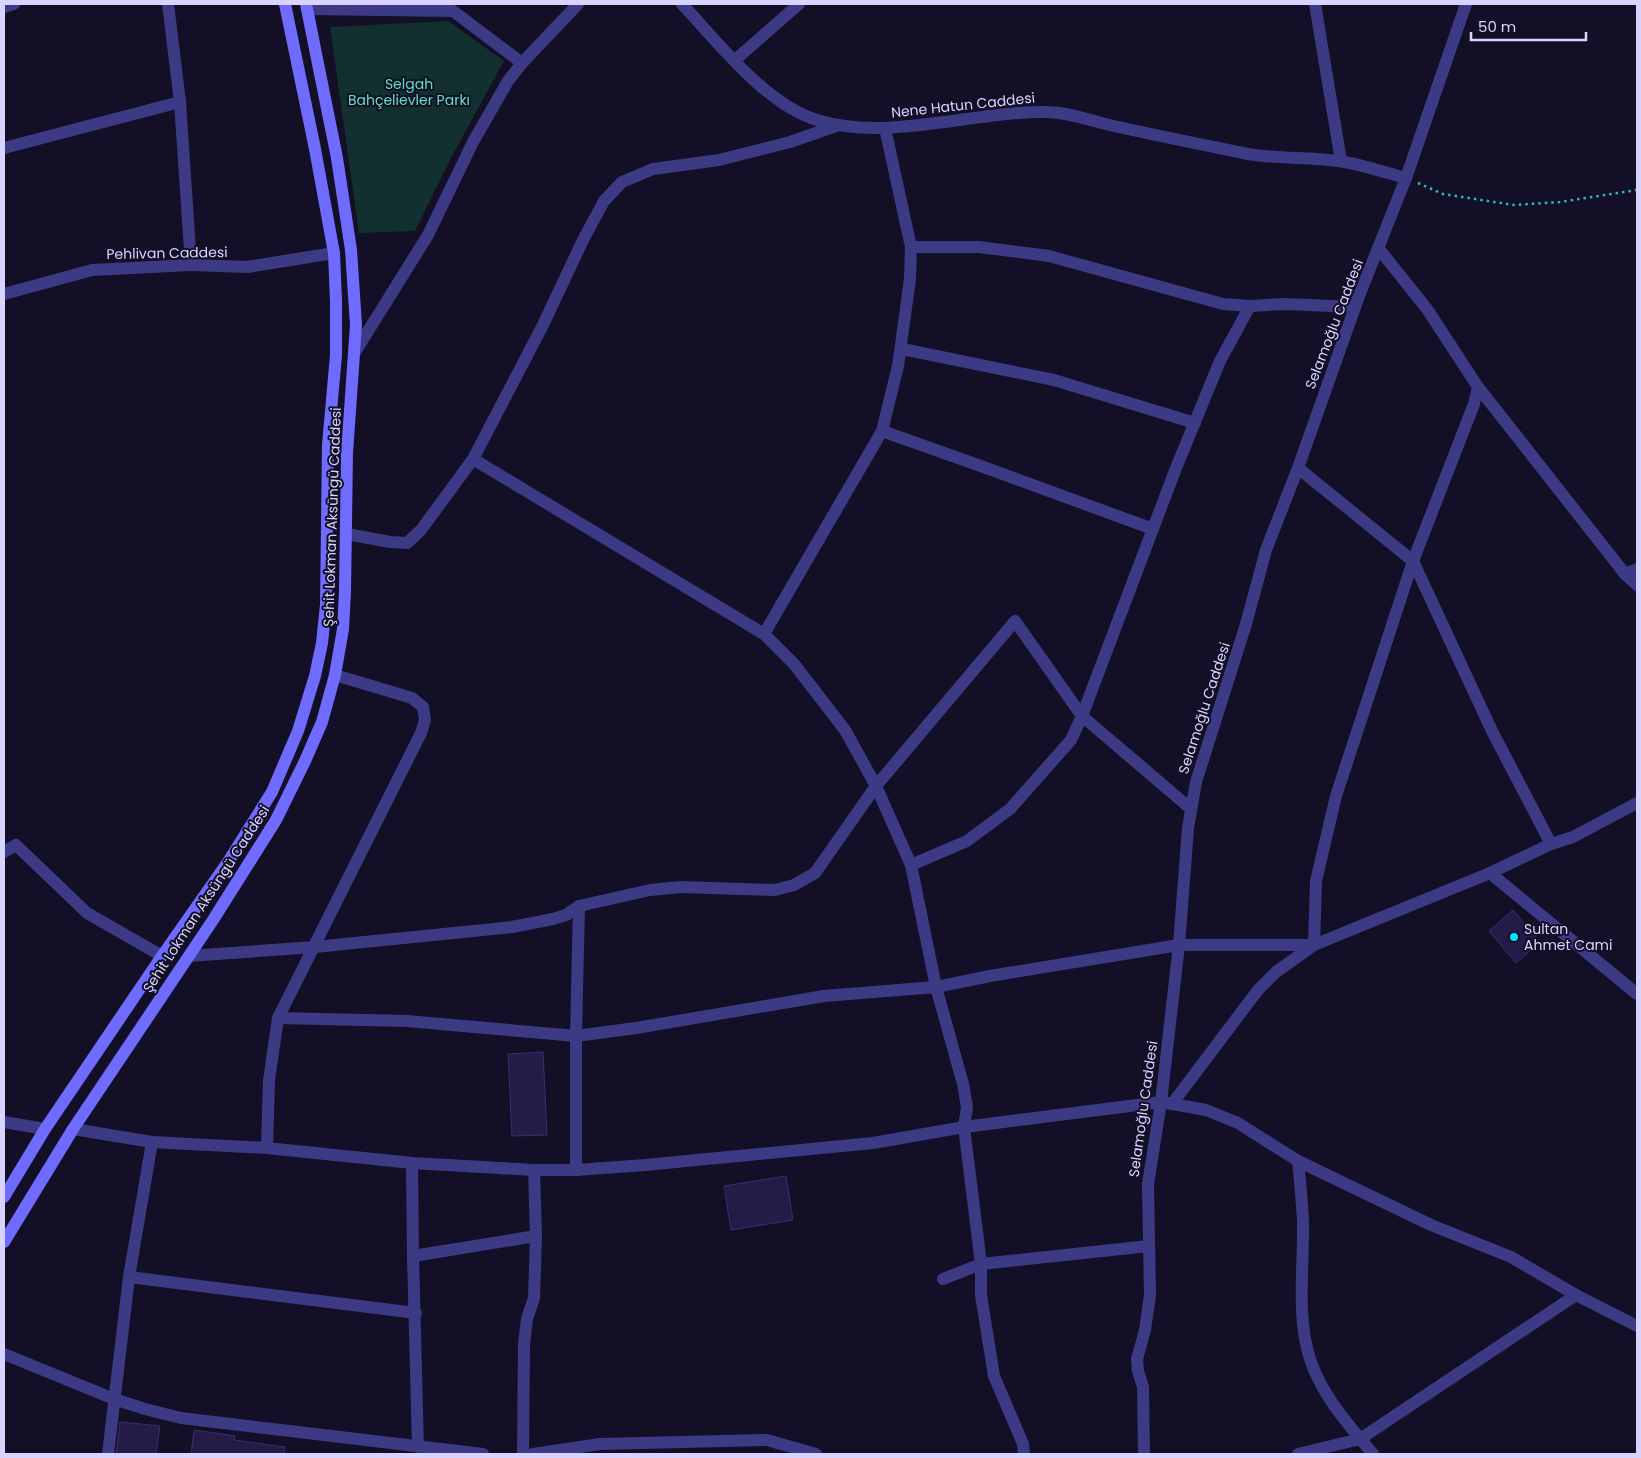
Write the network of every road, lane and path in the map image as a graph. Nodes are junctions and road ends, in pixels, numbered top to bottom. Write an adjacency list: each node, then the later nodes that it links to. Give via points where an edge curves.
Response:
1 (14, 4): 10 (street)
2 (168, 4): 14 (street)
3 (285, 4): 23 (main road, Şehit Lokman Aksüngü Caddesi)
4 (578, 4): 13 (street)
5 (682, 4): 12 (street, Nene Hatun Caddesi)
6 (799, 4): 12 (street)
7 (1315, 4): 18 (street)
8 (1466, 4): 19 (street, Selamoğlu Caddesi)
9 (307, 6): 11 (street); 29 (main road, Şehit Lokman Aksüngü Caddesi, via 337,158 351,250)
10 (4, 7)
11 (453, 7): 13 (street)
12 (735, 60): 15 (street, Nene Hatun Caddesi, via 763,88 792,109 816,120)
13 (522, 63): 29 (street, via 491,108 428,235)
14 (180, 102): 17 (street); 24 (street)
15 (839, 125): 16 (street, Nene Hatun Caddesi); 33 (street, via 790,142 719,160 653,169 622,182 604,201 587,232 543,326)
16 (885, 128): 18 (street, Nene Hatun Caddesi, via 1021,112 1048,112 1258,156); 21 (street)
17 (4, 148)
18 (1341, 161): 19 (street, Nene Hatun Caddesi)
19 (1406, 178): 20 (path, via 1443,194 1514,205 1560,202); 22 (street, Selamoğlu Caddesi)
20 (1637, 190)
21 (911, 247): 26 (street, via 979,246 1050,256 1223,304); 28 (street)
22 (1379, 250): 27 (street, Selamoğlu Caddesi); 30 (street, via 1427,309)
23 (334, 253): 24 (street, Pehlivan Caddesi, via 247,267); 55 (main road, Şehit Lokman Aksüngü Caddesi, via 337,327 328,445 326,605 315,676 298,731 272,792)
24 (191, 265): 25 (street, Pehlivan Caddesi, via 92,270)
25 (4, 294)
26 (1250, 306): 27 (street); 31 (street, via 1220,361)
27 (1355, 307): 34 (street, Selamoğlu Caddesi)
28 (902, 349): 31 (street, via 1054,380); 32 (street)
29 (355, 352): 36 (main road, Şehit Lokman Aksüngü Caddesi, via 347,453)
30 (1478, 387): 37 (street); 39 (street)
31 (1195, 423): 35 (street)
32 (882, 432): 35 (street); 41 (street)
33 (473, 459): 36 (street, via 421,530 407,543); 41 (street)
34 (1298, 468): 37 (street); 46 (street, Selamoğlu Caddesi, via 1266,550 1196,782)
35 (1153, 529): 43 (street)
36 (347, 534): 42 (main road, Şehit Lokman Aksüngü Caddesi, via 343,629)
37 (1413, 562): 47 (street, via 1492,731); 53 (street, via 1336,796 1316,881)
38 (1637, 569): 39 (street)
39 (1625, 574): 40 (street)
40 (1637, 585)
41 (764, 634): 44 (street, via 794,664 844,730)
42 (335, 675): 54 (street, via 412,698 424,707 425,720); 56 (main road, Şehit Lokman Aksüngü Caddesi, via 322,722 276,820)
43 (1082, 716): 44 (street, via 1016,621); 46 (street); 49 (street, via 1071,740 1010,810 967,841)
44 (876, 786): 49 (street); 51 (street, via 815,873 794,886 775,890 681,887 650,890)
45 (1637, 803): 47 (street)
46 (1191, 809): 52 (street, Selamoğlu Caddesi)
47 (1551, 844): 50 (street)
48 (4, 852): 55 (street, via 16,845 87,913)
49 (911, 865): 57 (street)
50 (1490, 873): 53 (street); 58 (street)
51 (579, 906): 54 (street, via 560,917 512,927); 60 (street)
52 (1179, 945): 53 (street); 57 (street); 61 (street, Selamoğlu Caddesi)
53 (1314, 946): 61 (street, via 1276,972 1258,990)
54 (315, 947): 56 (street); 59 (street)
55 (162, 956): 64 (main road, Şehit Lokman Aksüngü Caddesi)
56 (189, 956): 65 (main road, Şehit Lokman Aksüngü Caddesi)
57 (936, 987): 60 (street, via 824,996); 63 (street, via 966,1099)
58 (1637, 994)
59 (278, 1018): 60 (street, via 407,1021); 67 (street, via 269,1080)
60 (576, 1036): 71 (street)
61 (1166, 1103): 63 (street); 68 (street, via 1206,1110 1238,1123); 75 (street, Selamoğlu Caddesi, via 1148,1184)
62 (4, 1122): 64 (street)
63 (964, 1127): 71 (street, via 873,1143); 77 (street)
64 (45, 1129): 72 (main road, Şehit Lokman Aksüngü Caddesi)
65 (73, 1130): 66 (street); 74 (main road, Şehit Lokman Aksüngü Caddesi)
66 (152, 1142): 67 (street); 78 (street)
67 (268, 1148): 69 (street)
68 (1298, 1161): 80 (street, via 1432,1225 1511,1258); 85 (street, via 1303,1221 1304,1333 1310,1360 1325,1392)
69 (412, 1163): 70 (street); 76 (street)
70 (534, 1170): 71 (street); 73 (street)
71 (576, 1170)
72 (4, 1197)
73 (536, 1236): 76 (street); 89 (street, via 534,1298 526,1319 524,1344)
74 (4, 1242)
75 (1149, 1246): 77 (street); 93 (street, Selamoğlu Caddesi, via 1150,1295 1137,1359 1144,1387)
76 (413, 1256): 81 (street)
77 (981, 1264): 79 (street); 92 (street, via 980,1295 994,1376 1023,1444)
78 (129, 1277): 81 (street); 84 (street)
79 (943, 1279)
80 (1576, 1295): 82 (street); 85 (street)
81 (416, 1313): 86 (street)
82 (1637, 1326)
83 (4, 1354): 84 (street)
84 (114, 1399): 86 (street, via 181,1418); 87 (street)
85 (1360, 1439): 94 (street); 95 (street)
86 (418, 1447): 88 (street)
87 (108, 1454)
88 (483, 1454)
89 (523, 1454)
90 (532, 1454): 91 (street, via 600,1444 767,1440)
91 (816, 1454)
92 (1024, 1454)
93 (1144, 1454)
94 (1298, 1454)
95 (1373, 1454)

